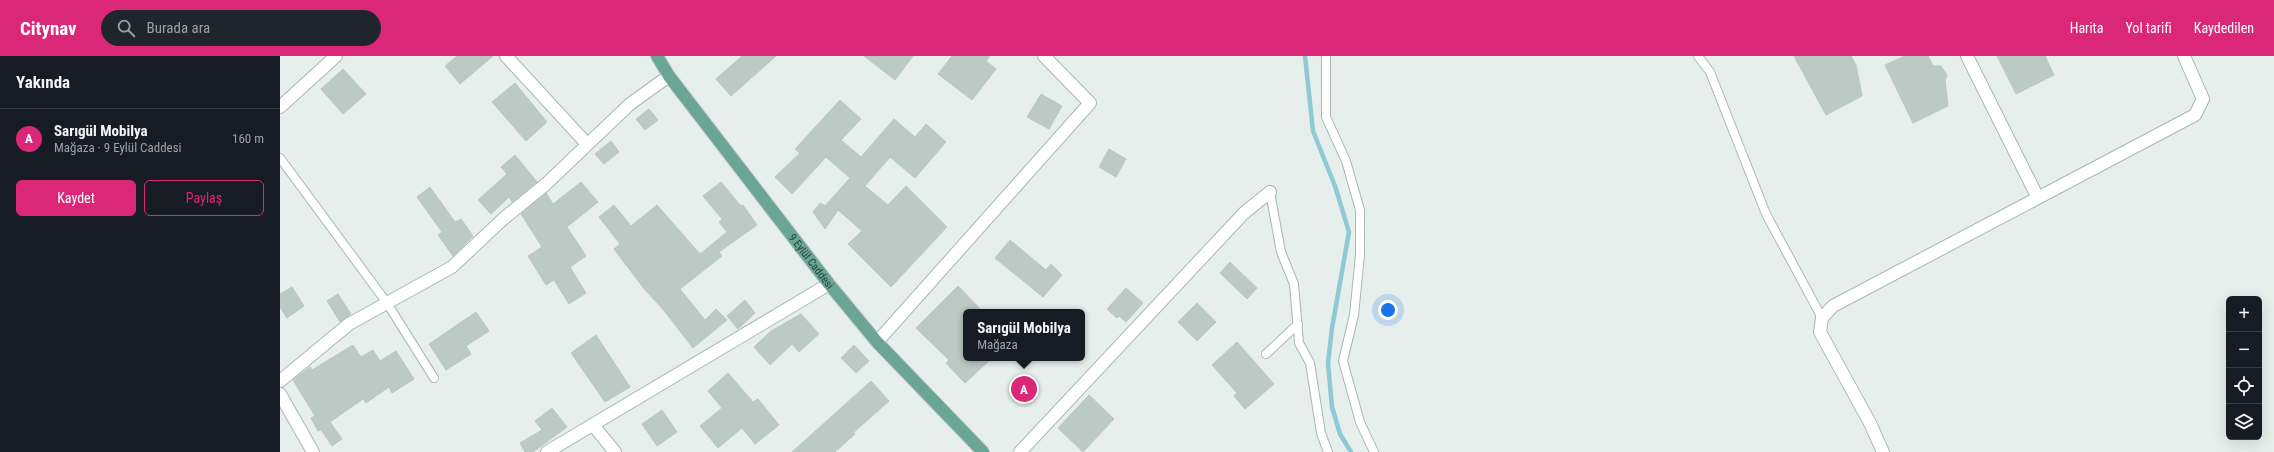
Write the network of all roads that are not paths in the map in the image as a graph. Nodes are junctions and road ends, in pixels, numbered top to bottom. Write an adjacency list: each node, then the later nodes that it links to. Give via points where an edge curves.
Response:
1 (336, 56): 10 (street)
2 (506, 56): 11 (street)
3 (657, 56): 9 (main road, 9 Eylül Caddesi)
4 (1044, 56): 19 (street, via 1090,103)
5 (1326, 56): 31 (lane, via 1326,117 1346,161 1360,210 1360,255 1354,315 1343,361 1360,422)
6 (1698, 56): 17 (lane, via 1710,72 1766,214)
7 (1967, 56): 14 (street)
8 (2184, 56): 14 (street, via 2203,99 2195,115)
9 (670, 76): 11 (street, via 630,104); 15 (main road, 9 Eylül Caddesi)
10 (280, 107)
11 (587, 144): 16 (street, via 452,267)
12 (280, 158): 16 (lane)
13 (1270, 192): 18 (lane, via 1281,252 1294,284); 29 (street, via 1244,213)
14 (2038, 198): 17 (street, via 1833,306)
15 (829, 284): 19 (main road, 9 Eylül Caddesi); 24 (street)
16 (388, 303): 21 (lane); 22 (street, via 349,324)
17 (1822, 318): 32 (street, via 1820,332)
18 (1298, 324): 20 (lane); 30 (lane, via 1300,343 1310,363 1321,433)
19 (877, 342): 28 (main road, 9 Eylül Caddesi)
20 (1266, 354)
21 (434, 378)
22 (280, 381)
23 (280, 394): 25 (street)
24 (593, 425): 26 (street); 27 (street)
25 (313, 452)
26 (547, 452)
27 (616, 452)
28 (984, 452)
29 (1020, 452)
30 (1328, 452)
31 (1374, 452)
32 (1883, 452)

